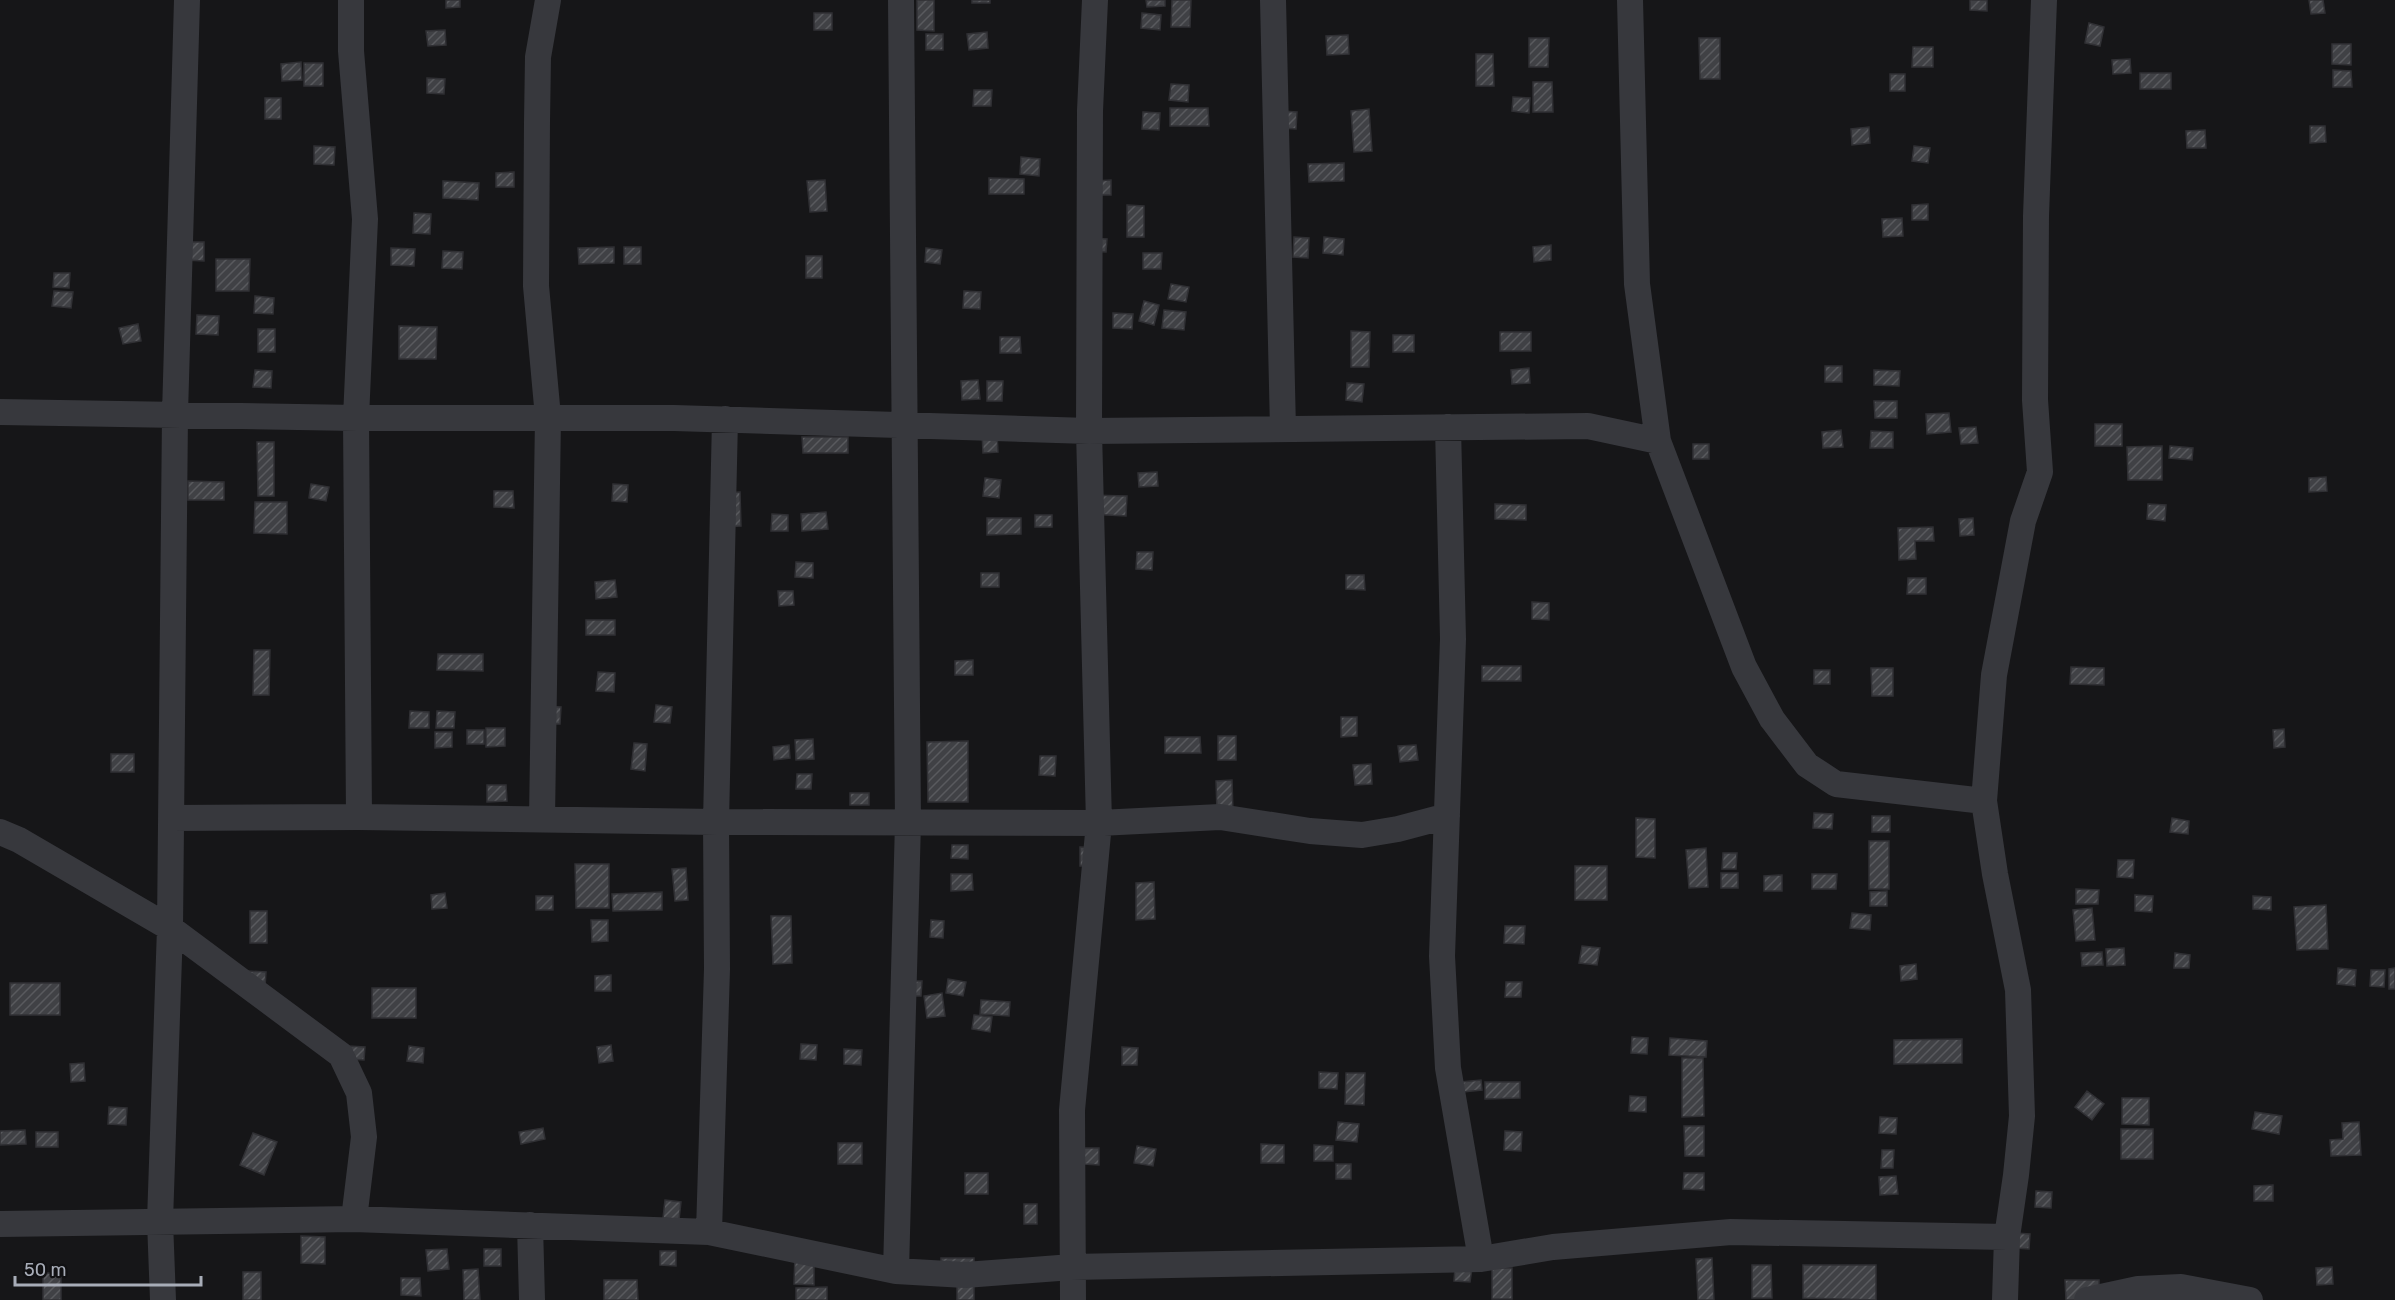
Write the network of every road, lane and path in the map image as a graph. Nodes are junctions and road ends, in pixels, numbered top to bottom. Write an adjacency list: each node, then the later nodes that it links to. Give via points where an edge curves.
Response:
1 (187, 0): 10 (street)
2 (351, 0): 12 (street, via 351,51 365,219)
3 (548, 0): 11 (street, via 538,57 536,286)
4 (901, 0): 14 (street)
5 (1095, 0): 17 (street, via 1090,111)
6 (1274, 0): 16 (street)
7 (1630, 0): 18 (street, via 1637,284)
8 (2044, 0): 19 (street, via 2036,228 2035,400 2040,472 2023,521 1994,675)
9 (0, 412): 10 (street)
10 (175, 414): 12 (street); 22 (street)
11 (548, 417): 12 (street); 13 (street); 23 (street)
12 (356, 418): 21 (street)
13 (725, 419): 14 (street); 24 (street)
14 (903, 424): 17 (street); 25 (street)
15 (1448, 427): 16 (street); 18 (street, via 1588,426); 20 (street, via 1453,639)
16 (1283, 429): 17 (street)
17 (1089, 431): 26 (street)
18 (1658, 441): 19 (street, via 1744,667 1772,719 1807,765 1836,784)
19 (1984, 801): 34 (street, via 2018,990 2022,1116)
20 (1447, 816): 26 (street, via 1362,835 1220,817); 35 (street, via 1442,956 1448,1068)
21 (359, 817): 22 (street); 23 (street)
22 (171, 818): 28 (street)
23 (542, 819): 24 (street)
24 (716, 822): 25 (street); 33 (street, via 717,969)
25 (908, 822): 26 (street); 37 (street)
26 (1100, 824): 36 (street, via 1072,1110)
27 (0, 832): 28 (street)
28 (170, 928): 29 (street, via 341,1055 359,1093 364,1137); 30 (street)
29 (354, 1219): 30 (street); 32 (street)
30 (160, 1221): 31 (street); 39 (street)
31 (0, 1224)
32 (530, 1226): 33 (street); 40 (street)
33 (709, 1232): 37 (street)
34 (2007, 1237): 35 (street, via 1731,1232 1553,1247); 42 (street)
35 (1481, 1259): 36 (street)
36 (1072, 1267): 37 (street, via 965,1275); 41 (street)
37 (896, 1271)
38 (2219, 1297): 43 (street, via 2181,1287 2138,1289); 44 (street)
39 (163, 1300)
40 (532, 1300)
41 (1073, 1300)
42 (2005, 1300)
43 (2087, 1300)
44 (2250, 1300)

